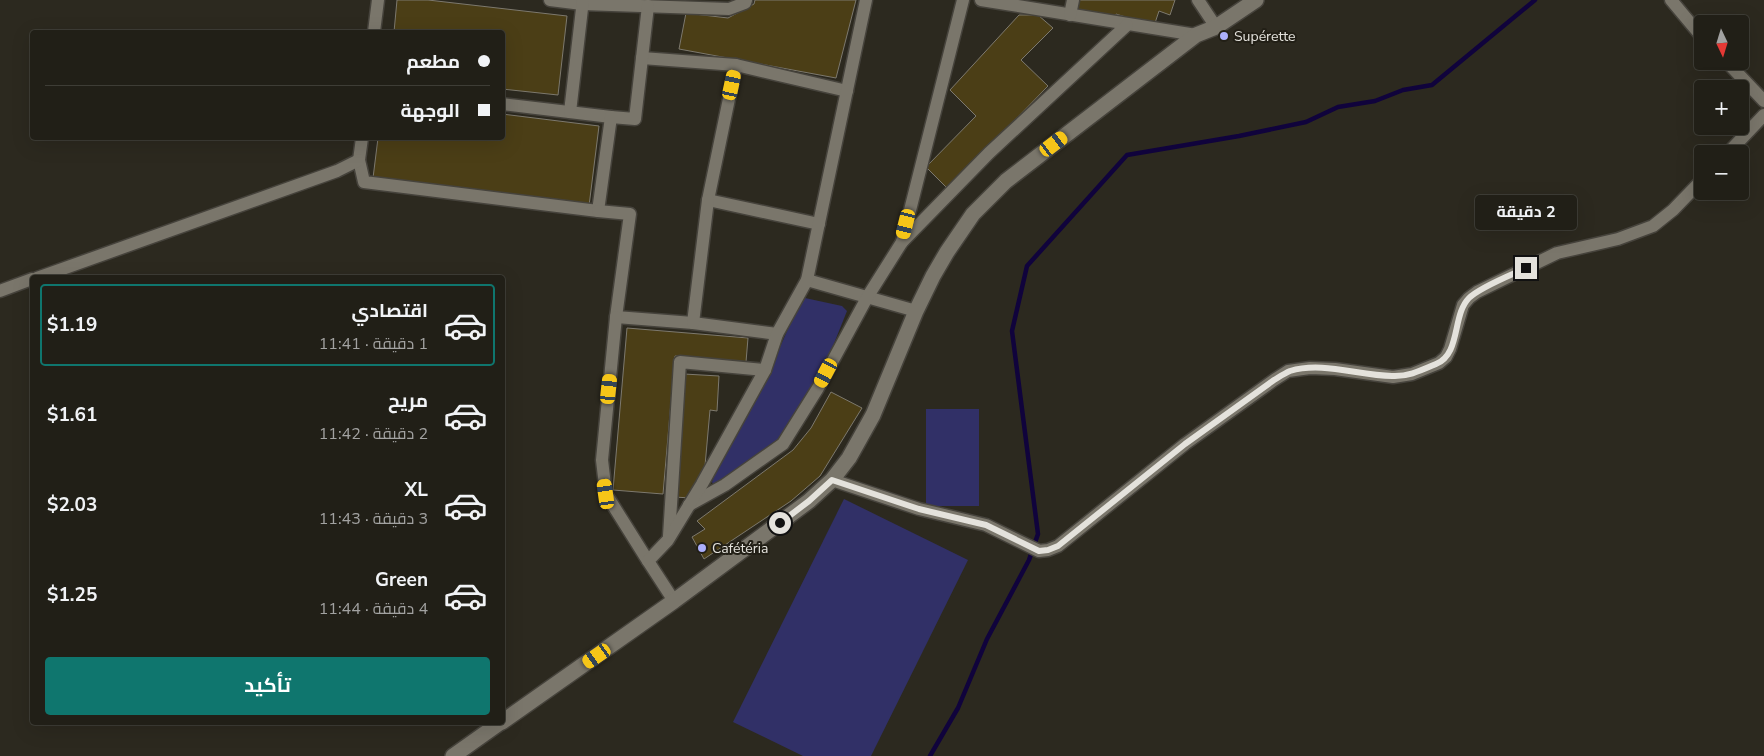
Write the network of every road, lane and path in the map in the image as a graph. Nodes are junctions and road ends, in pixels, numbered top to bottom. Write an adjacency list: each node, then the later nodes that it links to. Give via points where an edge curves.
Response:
1 (378, 0): 18 (street)
2 (550, 0): 11 (street)
3 (746, 0): 13 (street, via 729,9)
4 (866, 0): 23 (street)
5 (963, 0): 36 (street)
6 (981, 0): 14 (street)
7 (1073, 0): 14 (street)
8 (1198, 0): 16 (street)
9 (1256, 0): 12 (street)
10 (1671, 0): 17 (street)
11 (582, 2): 13 (street); 26 (street)
12 (1244, 5): 16 (street)
13 (648, 6): 20 (street)
14 (1070, 15): 15 (street)
15 (1127, 25): 19 (street); 36 (street, via 989,153)
16 (1216, 26): 19 (street)
17 (1694, 27)
18 (374, 30)
19 (1196, 35): 42 (street, via 988,198 947,252)
20 (642, 58): 21 (street); 28 (street, via 635,120)
21 (736, 65): 23 (street); 33 (street)
22 (1735, 70): 24 (street)
23 (847, 92): 35 (street)
24 (1764, 101)
25 (505, 104): 26 (street)
26 (570, 112): 28 (street)
27 (1764, 115): 30 (street)
28 (611, 117): 34 (street)
29 (362, 140): 31 (street)
30 (1736, 145)
31 (360, 160): 34 (street, via 364,182); 37 (street)
32 (1694, 188): 47 (street, via 1653,226 1618,239 1557,253 1477,292 1463,306 1450,349 1439,363 1412,374 1393,376 1336,369 1288,371 1185,444 1058,546 1048,550 1039,551 986,525 919,509)
33 (708, 200): 35 (street); 44 (street)
34 (598, 211): 43 (street, via 630,214)
35 (819, 224): 39 (street)
36 (902, 242): 41 (street)
37 (45, 275)
38 (30, 280): 40 (street)
39 (807, 280): 41 (street); 45 (street)
40 (0, 291)
41 (868, 296): 42 (street); 48 (street, via 818,388 782,444 726,484)
42 (916, 311): 47 (street, via 870,421)
43 (616, 317): 44 (street); 50 (street, via 602,460 606,494)
44 (693, 323): 45 (street)
45 (777, 334): 46 (street)
46 (764, 370): 48 (street); 49 (street, via 680,362)
47 (832, 480): 51 (street, via 809,501)
48 (689, 505): 49 (street)
49 (668, 540): 50 (street)
50 (648, 561): 51 (street)
51 (674, 601): 52 (street)
52 (505, 720)
53 (498, 725): 54 (street)
54 (453, 756)

